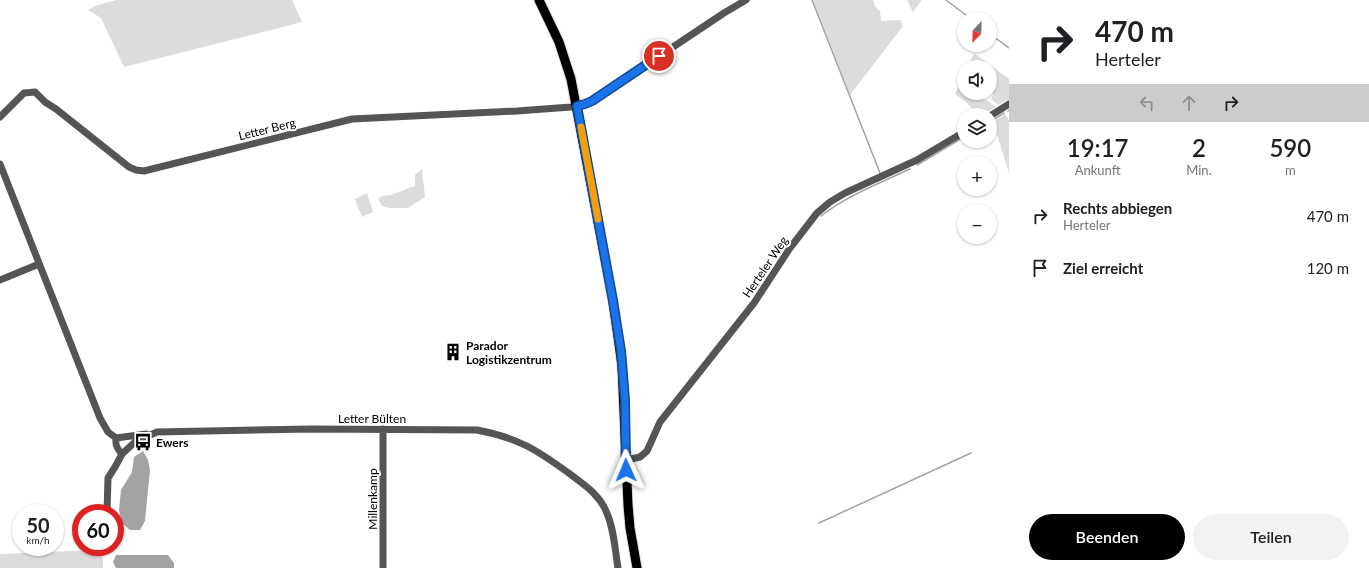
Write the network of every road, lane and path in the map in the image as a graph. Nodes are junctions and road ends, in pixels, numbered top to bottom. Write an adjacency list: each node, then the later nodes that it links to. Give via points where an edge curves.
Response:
1 (539, 0): 4 (main road, via 564,57)
2 (746, 0): 4 (street, Letter Berg, via 592,101)
3 (1009, 104): 5 (street)
4 (577, 106): 6 (street, Letter Berg, via 352,119 144,171 129,166 44,102 35,92 24,93); 15 (main road, via 619,337 624,388)
5 (997, 112)
6 (0, 117)
7 (957, 136): 15 (street, Herteler Weg, via 917,160 845,193 817,213 790,248 754,303 660,422 647,451 640,457)
8 (0, 164): 9 (street)
9 (39, 264): 10 (street); 13 (street, via 100,418 108,432)
10 (0, 280)
11 (383, 429): 12 (street, Letter Bülten); 17 (street, Millenkamp); 18 (street, Letter Bülten, via 477,430 517,441 546,456 600,500 610,522)
12 (152, 434): 13 (street); 14 (street, Letter Bülten, via 136,441)
13 (116, 438): 14 (street, via 115,444)
14 (122, 454): 16 (street, Letter Bülten, via 108,478)
15 (626, 460): 19 (main road, via 630,528)
16 (107, 504)
17 (383, 568)
18 (618, 568)
19 (637, 568)

